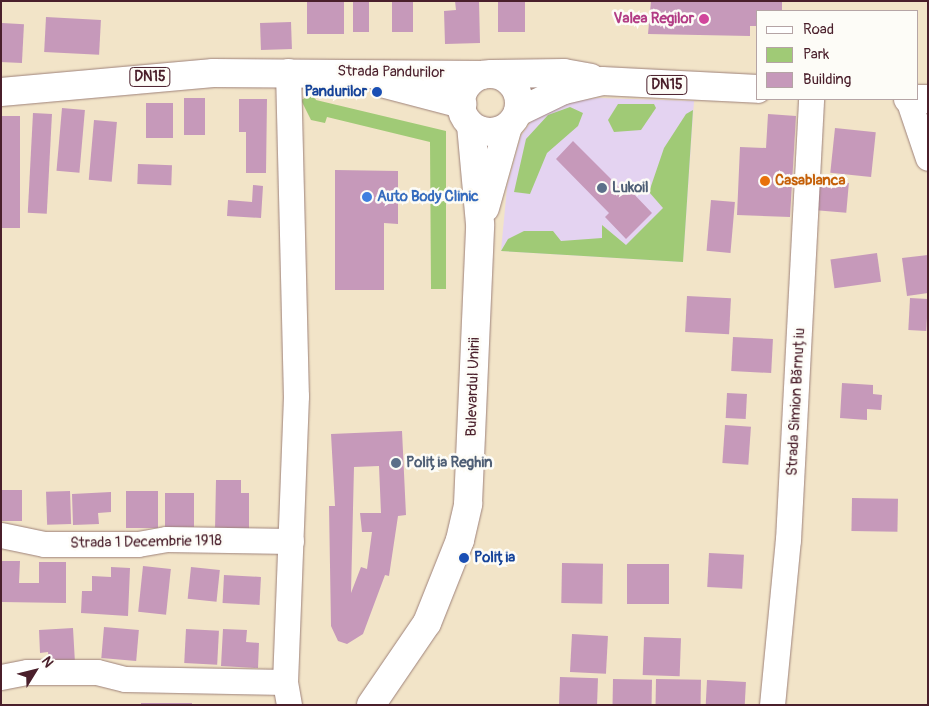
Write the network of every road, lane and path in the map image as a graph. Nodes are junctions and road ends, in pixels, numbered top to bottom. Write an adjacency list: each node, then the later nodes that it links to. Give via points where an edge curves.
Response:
1 (294, 71): 2 (main road, Strada Pandurilor / DN15); 5 (main road, Strada Pandurilor / DN15, via 160,76); 8 (main road, Strada Pandurilor / DN15, via 394,86); 13 (street, via 296,396)
2 (488, 74): 3 (main road, Strada Pandurilor / DN15, via 564,73); 8 (main road, via 467,86); 9 (main road, DN15, via 514,87)
3 (602, 81): 4 (main road, Strada Pandurilor / DN15); 9 (main road, Strada Pandurilor / DN15, via 564,90)
4 (756, 89)
5 (1, 92)
6 (812, 100): 17 (street, Strada Simion Bărnuțiu, via 788,540)
7 (908, 100): 10 (street)
8 (466, 114): 9 (main road, DN15, via 489,132); 11 (main road, Bulevardul Unirii)
9 (513, 119): 11 (main road, Bulevardul Unirii)
10 (928, 158)
11 (480, 224): 16 (main road, Bulevardul Unirii, via 468,496 460,540 427,623)
12 (1, 535): 13 (street, Strada 1 Decembrie 1918, via 44,544 138,544 166,539)
13 (291, 542): 15 (street)
14 (1, 677): 15 (street, via 26,672 97,672 125,679)
15 (287, 694)
16 (371, 705)
17 (772, 705)

